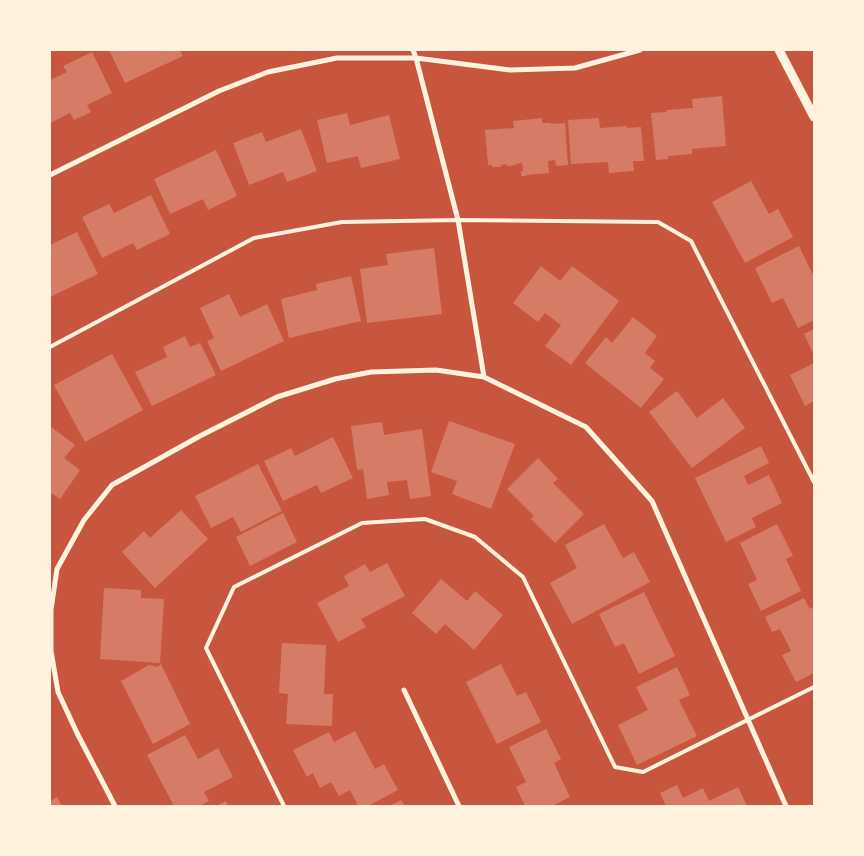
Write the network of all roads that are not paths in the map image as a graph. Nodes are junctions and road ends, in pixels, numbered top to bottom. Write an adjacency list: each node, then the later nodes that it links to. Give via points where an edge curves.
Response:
1 (413, 50): 4 (street)
2 (640, 50): 4 (street, via 574,68 510,70)
3 (779, 50): 5 (street)
4 (416, 58): 6 (street, via 337,58 268,72 220,91); 7 (street)
5 (814, 118)
6 (50, 175)
7 (458, 220): 8 (lane, via 342,222 254,238); 9 (street); 10 (lane, via 658,222 691,241)
8 (50, 346)
9 (484, 377): 13 (street, via 586,427 652,502); 14 (street, via 436,370 371,372 335,379 277,397 112,485 84,520 57,569 51,610 51,652 58,692)
10 (814, 482)
11 (814, 687): 13 (lane)
12 (404, 690): 16 (street)
13 (748, 720): 15 (lane, via 643,772 615,767 523,577 475,536 425,519 362,524 234,587 206,648); 17 (street)
14 (115, 806)
15 (284, 806)
16 (460, 806)
17 (786, 806)

